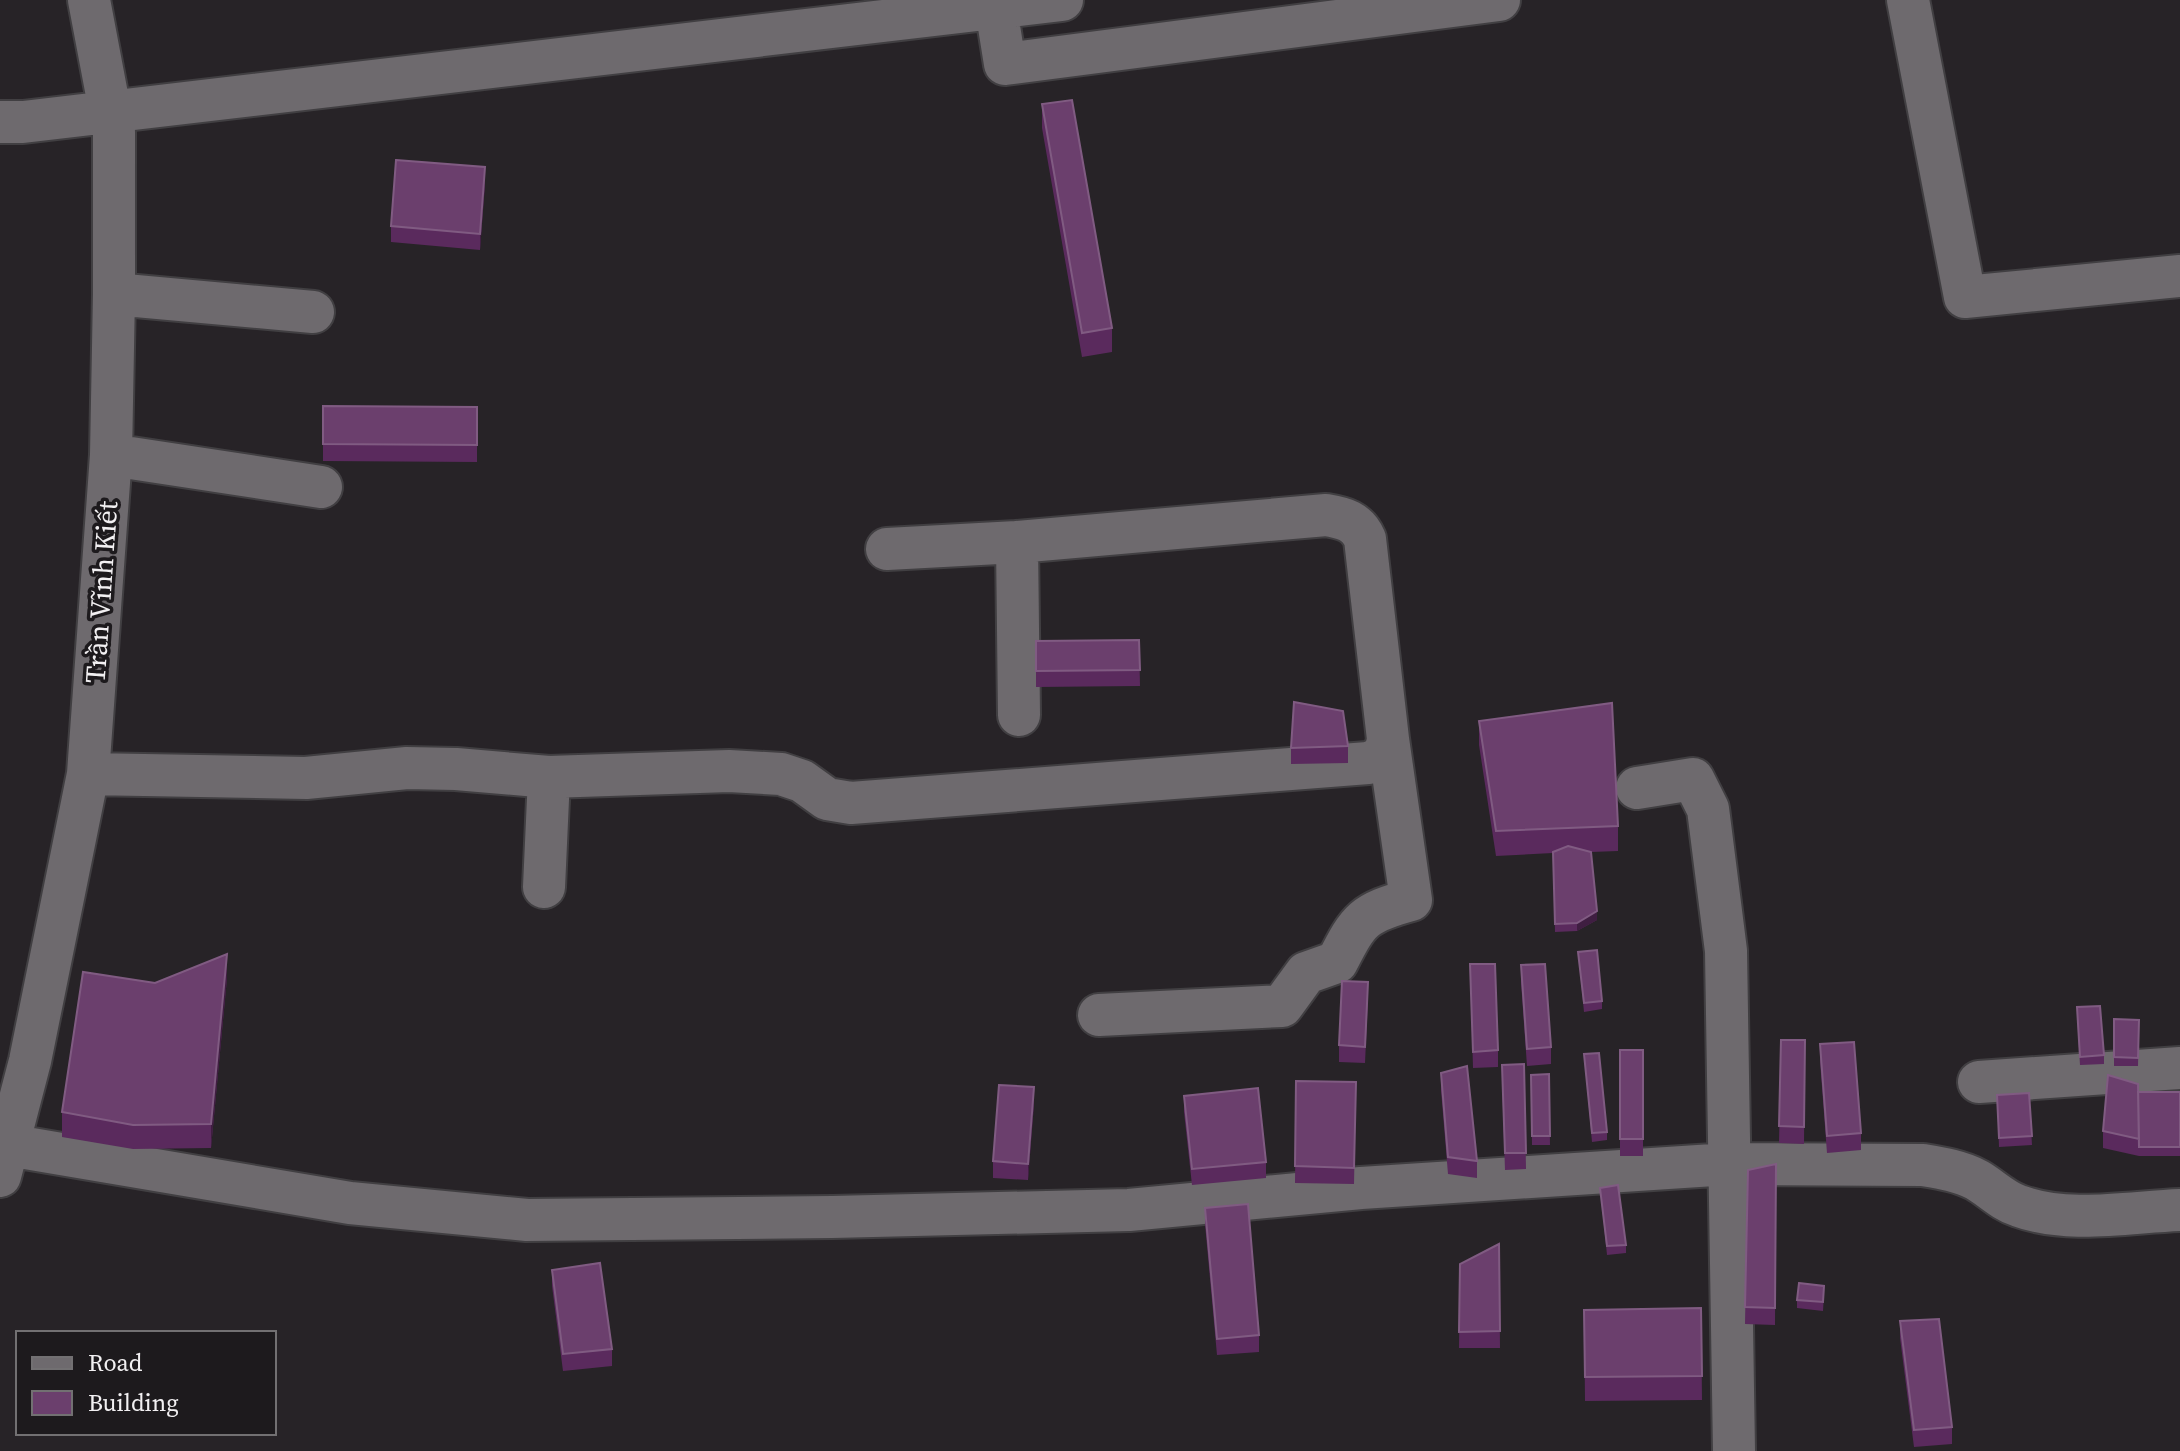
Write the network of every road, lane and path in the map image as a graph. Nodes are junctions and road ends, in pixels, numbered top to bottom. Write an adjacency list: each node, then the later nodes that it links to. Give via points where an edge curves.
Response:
1 (89, 0): 6 (street, Trần Vĩnh Kiết)
2 (1062, 0): 5 (street)
3 (1499, 0): 5 (street, via 1005,64)
4 (1908, 0): 8 (street, via 1965,297)
5 (996, 8): 6 (street)
6 (109, 109): 7 (street); 9 (street, Trần Vĩnh Kiết, via 114,132)
7 (0, 122)
8 (2180, 276)
9 (114, 294): 10 (street); 11 (street, Trần Vĩnh Kiết)
10 (313, 312)
11 (111, 455): 12 (street); 17 (street, Trần Vĩnh Kiết)
12 (321, 487)
13 (1017, 542): 14 (street); 15 (street); 16 (street, via 1326,515 1352,522 1365,539)
14 (887, 549)
15 (1019, 715)
16 (1388, 739): 18 (street, via 1383,756 1368,763 851,803 827,799 781,774); 21 (street, via 1411,900 1379,909 1356,925 1337,962 1306,973 1282,1006)
17 (88, 774): 18 (street, via 306,778 407,768); 24 (street, Trần Vĩnh Kiết, via 30,1061)
18 (549, 777): 20 (street)
19 (1637, 788): 25 (street, via 1693,779 1708,809 1726,951)
20 (544, 887)
21 (1099, 1015)
22 (2180, 1068): 23 (street)
23 (1979, 1082)
24 (4, 1160): 25 (street, via 527,1220 1129,1210 1361,1188)
25 (1729, 1164): 26 (street, via 1923,1165 1954,1171 2018,1206 2041,1211 2069,1215); 27 (street)
26 (2180, 1210)
27 (1734, 1451)

